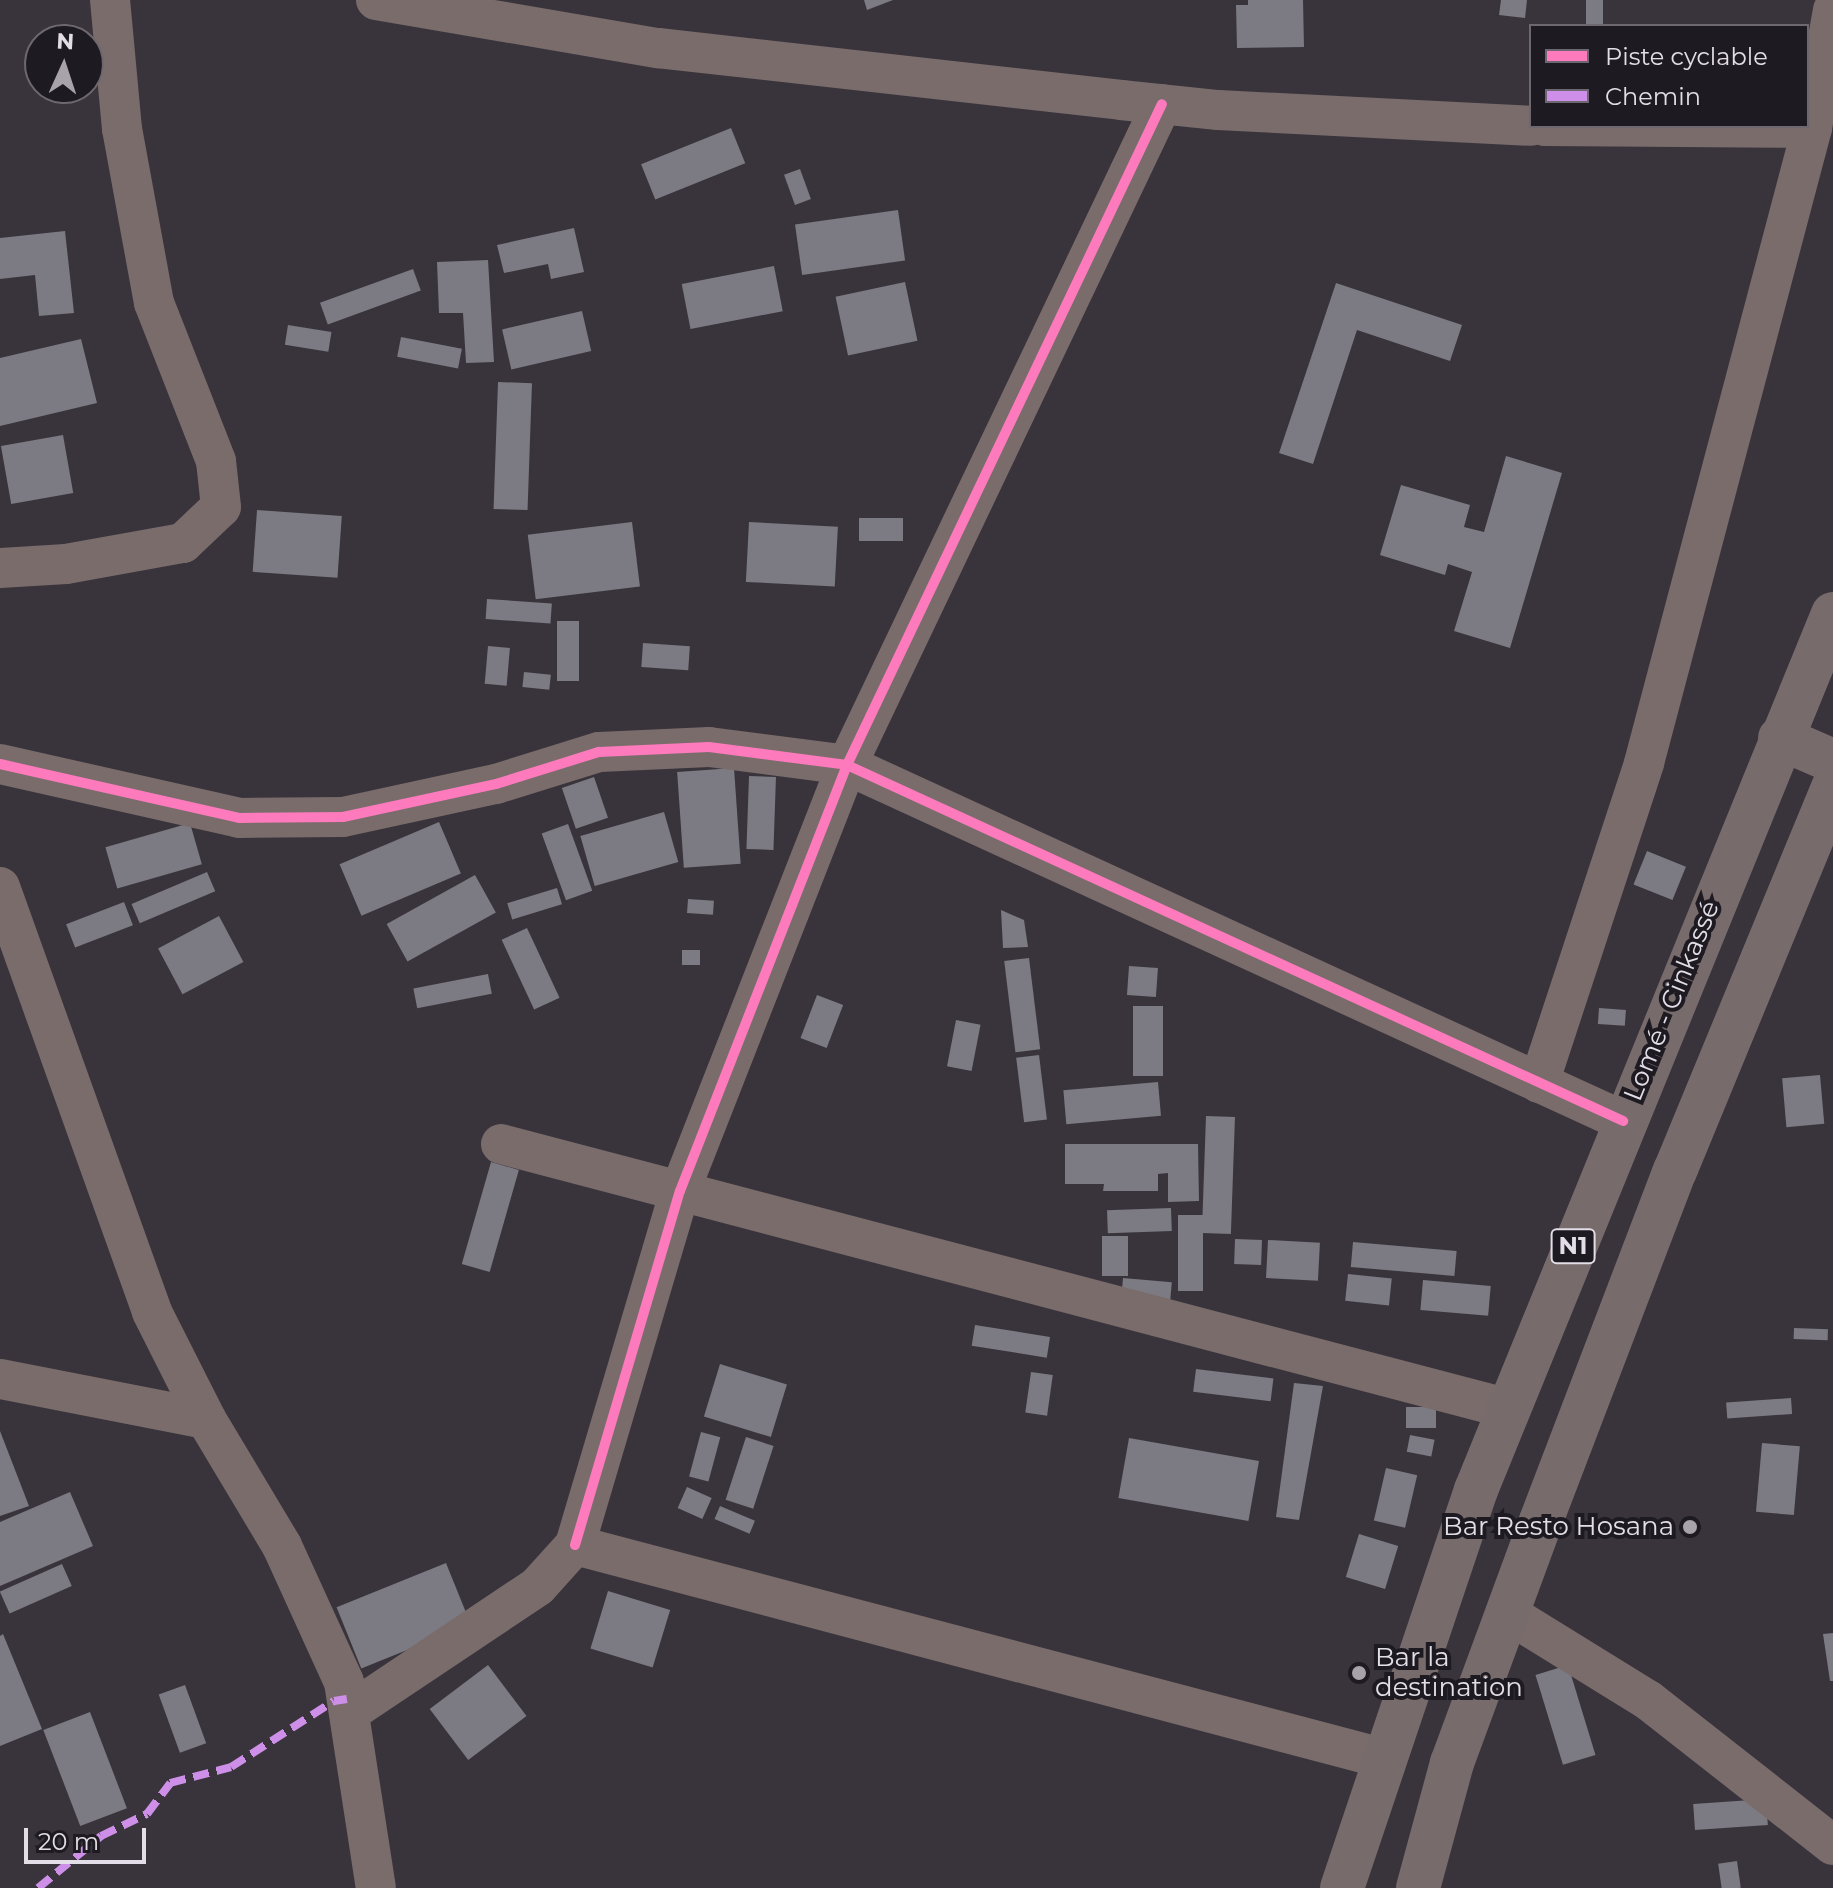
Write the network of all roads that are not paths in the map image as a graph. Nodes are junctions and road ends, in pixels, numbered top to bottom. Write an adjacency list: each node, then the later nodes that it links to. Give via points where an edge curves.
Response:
1 (110, 0): 8 (street, via 122,129 154,303 216,461 221,507 183,543 66,564)
2 (376, 0): 4 (street, via 658,48)
3 (1833, 10): 7 (street)
4 (1162, 104): 5 (street); 13 (street)
5 (1529, 126)
6 (1809, 128): 7 (street)
7 (1812, 128): 16 (street, via 1644,763)
8 (0, 568)
9 (1833, 614): 10 (highway, Lomé - Cinkassé / N1)
10 (1780, 738): 11 (highway); 17 (highway, Lomé - Cinkassé / N1)
11 (1833, 761)
12 (0, 764): 13 (street, via 239,818 343,817 496,784 599,752 709,747)
13 (847, 765): 16 (street); 19 (street)
14 (1833, 787): 24 (highway, via 1675,1171)
15 (0, 887): 22 (street, via 58,1038 128,1253)
16 (1539, 1083): 17 (street)
17 (1623, 1121): 21 (highway, Lomé - Cinkassé / N1)
18 (501, 1144): 19 (street)
19 (680, 1191): 21 (street); 23 (street)
20 (0, 1379): 22 (street)
21 (1509, 1409): 26 (highway, Lomé - Cinkassé / N1)
22 (206, 1419): 25 (street, via 318,1617)
23 (575, 1545): 25 (street, via 538,1586); 26 (street)
24 (1507, 1613): 27 (street, via 1648,1700); 30 (highway, via 1452,1763)
25 (350, 1712): 28 (street)
26 (1382, 1758): 29 (highway, Lomé - Cinkassé / N1)
27 (1833, 1845)
28 (376, 1888)
29 (1342, 1888)
30 (1418, 1888)

